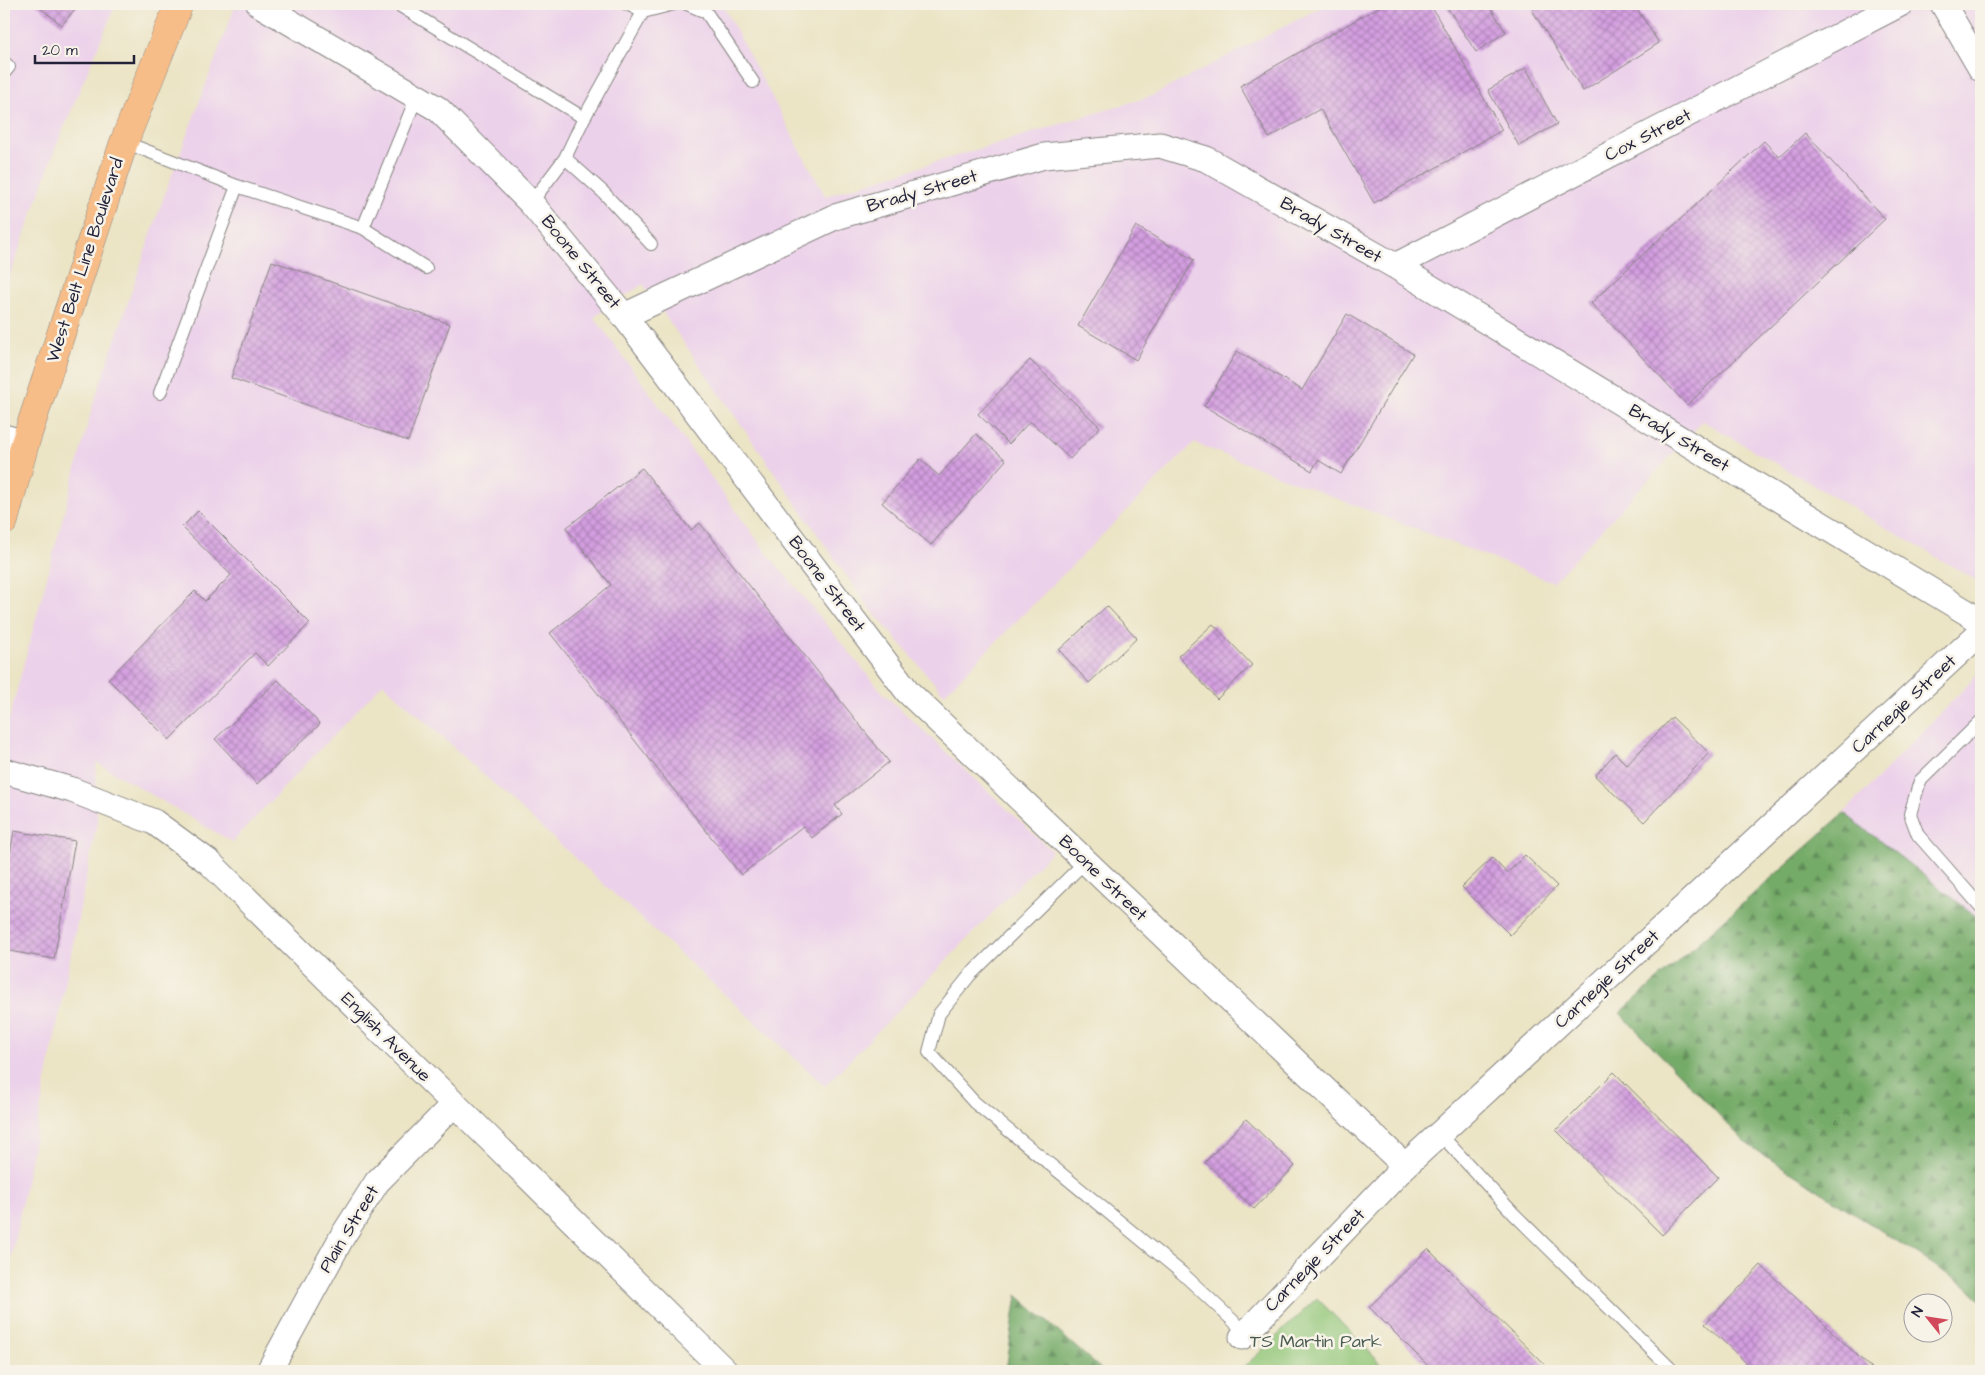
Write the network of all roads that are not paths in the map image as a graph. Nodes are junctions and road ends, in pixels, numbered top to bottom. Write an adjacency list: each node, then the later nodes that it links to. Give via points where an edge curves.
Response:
1 (180, 4): 17 (main road, West Belt Line Boulevard)
2 (259, 4): 9 (street, Boone Street)
3 (398, 4): 16 (lane)
4 (627, 4): 10 (lane)
5 (674, 4): 10 (lane)
6 (687, 4): 14 (lane, via 706,12)
7 (1900, 4): 23 (street, Cox Street)
8 (1942, 4): 12 (street)
9 (286, 11): 15 (street, Boone Street)
10 (642, 12): 16 (lane)
11 (4, 62): 13 (lane, via 9,67)
12 (1981, 69)
13 (4, 73)
14 (753, 82)
15 (417, 96): 20 (street, Boone Street, via 438,109); 21 (lane)
16 (584, 118): 18 (lane)
17 (124, 142): 19 (lane); 27 (main road, West Belt Line Boulevard)
18 (565, 158): 20 (lane); 22 (lane, via 604,192)
19 (236, 186): 21 (lane); 26 (lane)
20 (531, 203): 25 (street, Boone Street)
21 (363, 228): 24 (lane)
22 (652, 244)
23 (1395, 266): 25 (street, Brady Street, via 1206,159 1160,145 1044,156 835,217); 29 (street, Brady Street)
24 (426, 268)
25 (624, 316): 33 (street, Boone Street, via 908,692)
26 (160, 393)
27 (14, 440): 28 (main road, West Belt Line Boulevard)
28 (4, 521)
29 (1981, 621)
30 (1981, 632): 36 (street, Carnegie Street)
31 (1981, 721): 34 (lane, via 1920,781 1910,814 1918,835)
32 (4, 771): 35 (street, English Avenue, via 72,790 154,822 210,863)
33 (1086, 862): 37 (street, Boone Street); 38 (lane, via 970,975 939,1014 929,1052 974,1102 1182,1273)
34 (1981, 907)
35 (454, 1104): 39 (street, Plain Street, via 377,1182 342,1237); 40 (street, English Avenue)
36 (1440, 1134): 37 (street, Carnegie Street); 41 (lane, via 1514,1214)
37 (1405, 1166): 38 (street, Carnegie Street)
38 (1243, 1334)
39 (268, 1371)
40 (725, 1371)
41 (1673, 1371)

